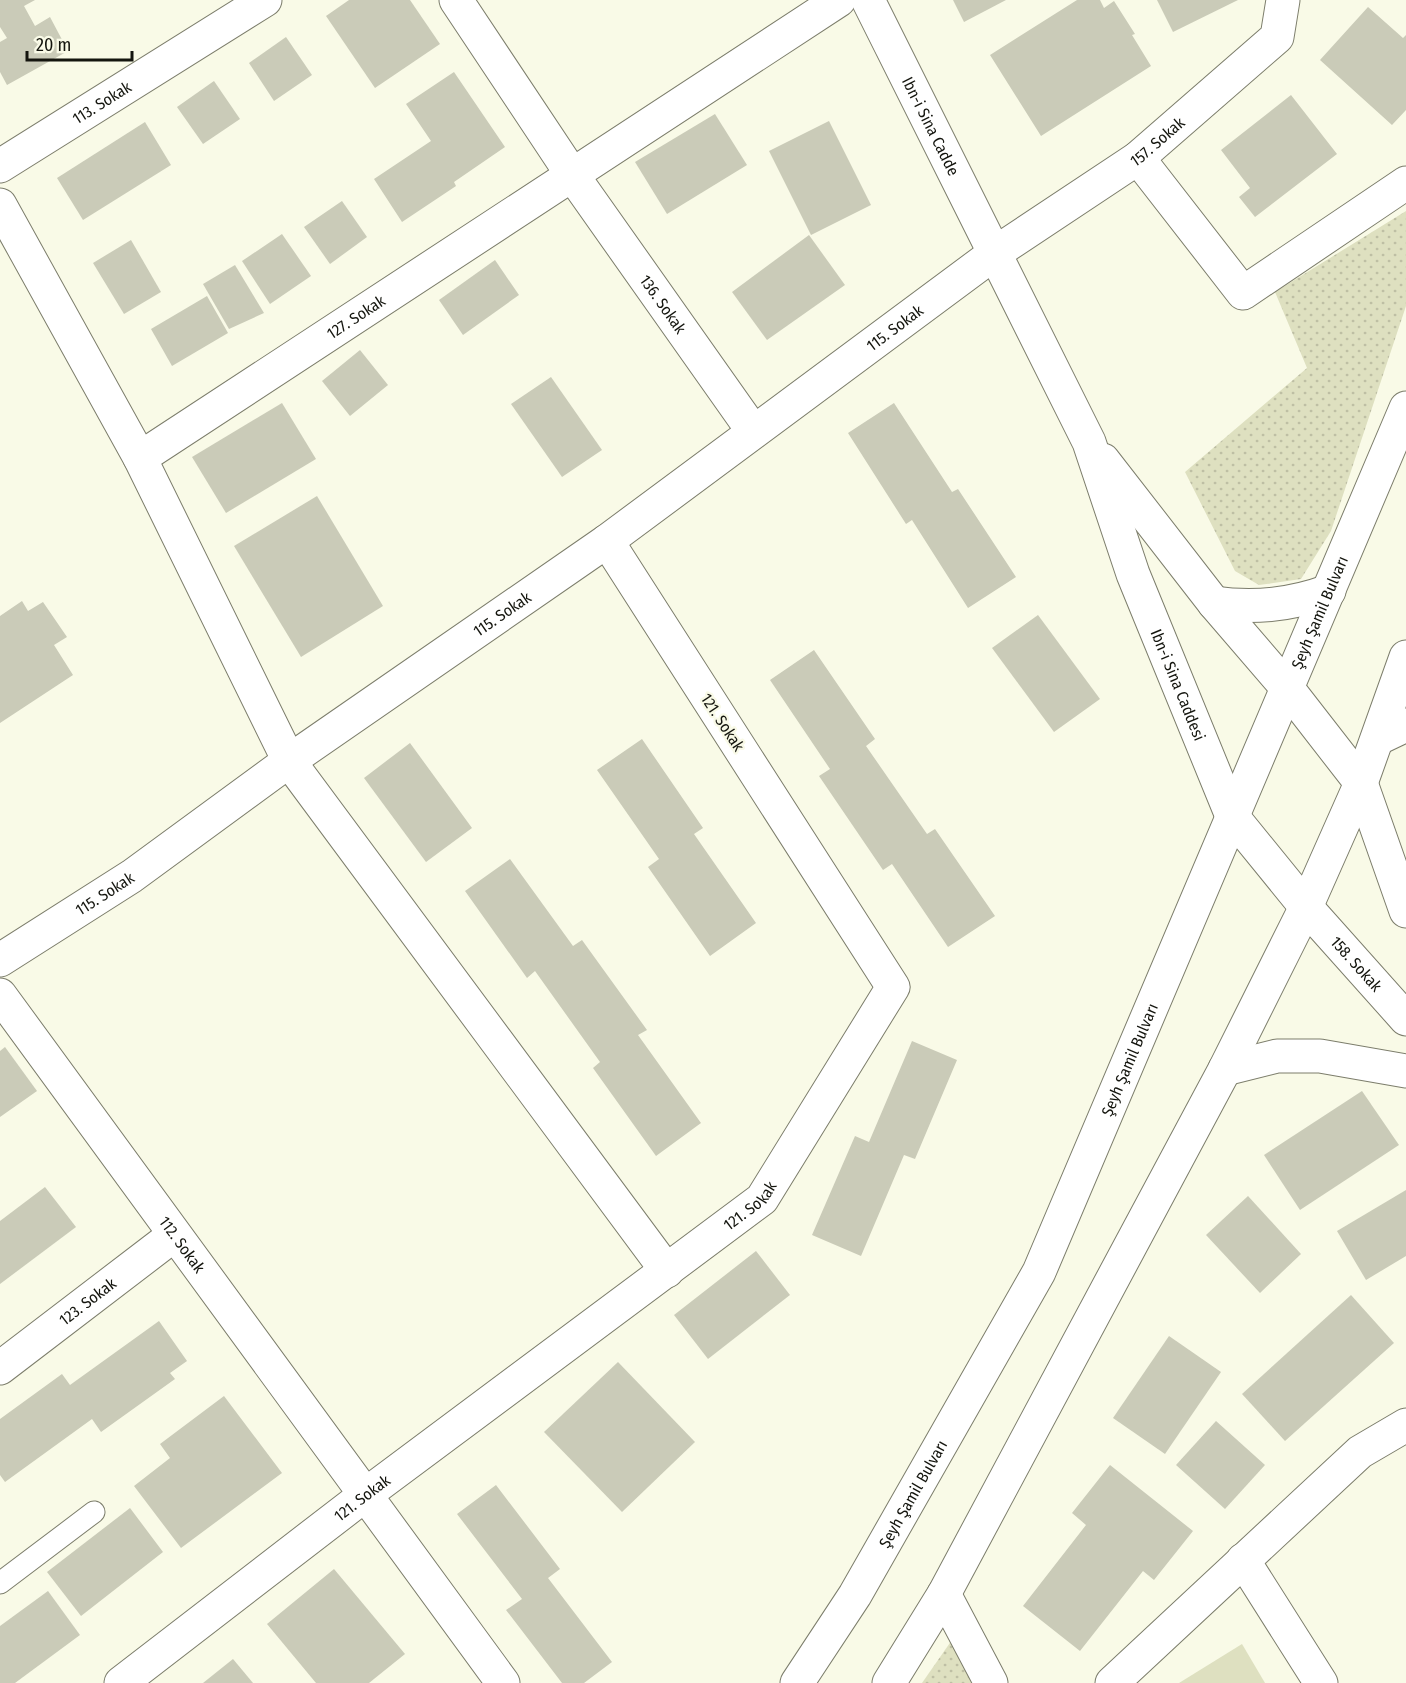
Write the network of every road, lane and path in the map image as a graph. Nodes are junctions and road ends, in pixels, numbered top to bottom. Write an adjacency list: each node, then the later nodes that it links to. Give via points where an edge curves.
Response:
1 (265, 0): 7 (street, 113. Sokak)
2 (456, 0): 8 (street, 136. Sokak)
3 (839, 0): 8 (street, 127. Sokak)
4 (868, 0): 11 (street, Ibn-i Sina Cadde)
5 (1283, 0): 6 (street, 157. Sokak, via 1277,37)
6 (1138, 158): 9 (street, via 1243,293); 11 (street, 157. Sokak)
7 (0, 166)
8 (573, 176): 13 (street, 136. Sokak); 15 (street, 127. Sokak)
9 (1406, 183)
10 (0, 204): 15 (street)
11 (995, 253): 13 (street, 115. Sokak); 14 (street, Ibn-i Sina Caddesi)
12 (1406, 408): 17 (street, Şeyh Şamil Bulvarı)
13 (753, 430): 16 (street, 115. Sokak)
14 (1089, 442): 18 (street, Ibn-i Sina Caddesi); 24 (street, Ibn-i Sina Caddesi, via 1133,574)
15 (140, 458): 22 (street)
16 (607, 541): 22 (street, 115. Sokak); 33 (street, 121. Sokak, via 892,987 762,1199)
17 (1329, 591): 18 (street, via 1299,602 1243,607); 20 (street, Şeyh Şamil Bulvarı)
18 (1214, 603): 20 (street, Ibn-i Sina Caddesi)
19 (1406, 657): 21 (street)
20 (1288, 689): 23 (street, Ibn-i Sina Caddesi); 24 (street, Şeyh Şamil Bulvarı)
21 (1393, 731): 23 (street)
22 (289, 761): 27 (street, 115. Sokak, via 132,876); 33 (street)
23 (1361, 783): 25 (street); 26 (street)
24 (1232, 816): 25 (street, Ibn-i Sina Caddesi); 43 (street, Şeyh Şamil Bulvarı, via 1039,1272 855,1595)
25 (1305, 908): 29 (street, 158. Sokak); 30 (street)
26 (1406, 911)
27 (0, 960)
28 (0, 995): 32 (street, 112. Sokak)
29 (1406, 1019)
30 (1225, 1068): 31 (street, via 1277,1056 1320,1056); 40 (street)
31 (1406, 1071)
32 (174, 1235): 34 (street, 123. Sokak); 36 (street, 112. Sokak)
33 (666, 1271): 36 (street, 121. Sokak)
34 (0, 1368)
35 (1406, 1425): 38 (street, via 1360,1452)
36 (365, 1495): 41 (street, 121. Sokak); 42 (street, 112. Sokak)
37 (94, 1512): 39 (lane)
38 (1243, 1560): 46 (street); 47 (street)
39 (2, 1577)
40 (944, 1594): 44 (street); 45 (street)
41 (121, 1683)
42 (503, 1683)
43 (797, 1683)
44 (889, 1683)
45 (991, 1683)
46 (1112, 1683)
47 (1321, 1683)

